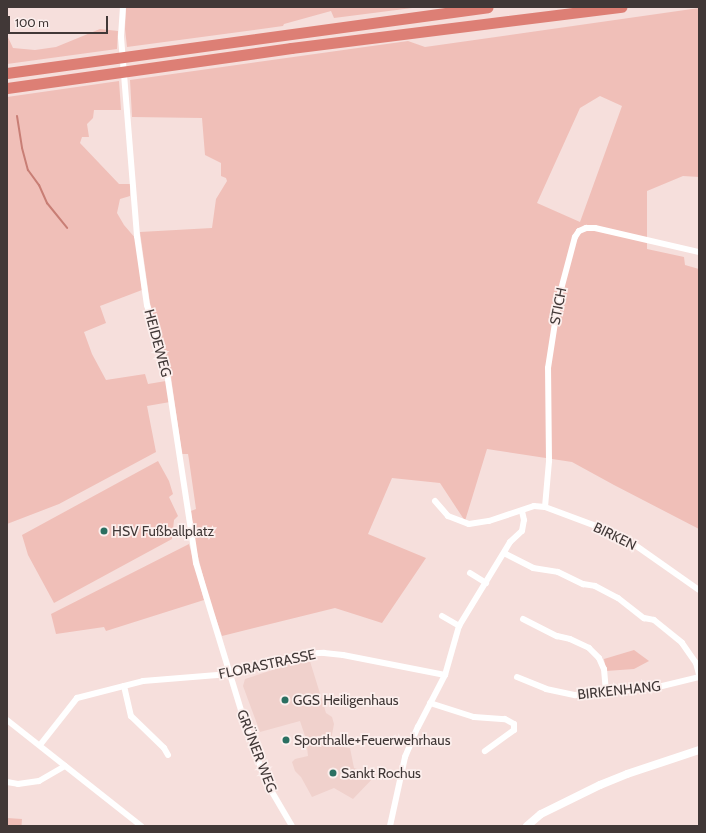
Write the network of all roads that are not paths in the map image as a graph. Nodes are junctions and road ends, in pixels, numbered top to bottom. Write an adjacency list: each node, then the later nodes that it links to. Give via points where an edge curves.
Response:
1 (123, 7): 17 (street, HEIDEWEG, via 121,37 137,236 147,305 166,367 196,563)
2 (487, 7): 4 (highway)
3 (621, 7): 5 (highway, via 292,48)
4 (7, 73)
5 (7, 88)
6 (699, 252): 8 (street, STICH, via 595,228 579,231 575,237 559,297 548,368 549,461)
7 (435, 501): 9 (street, BIRKEN, via 448,516 469,524)
8 (545, 507): 9 (street, BIRKEN, via 534,506); 13 (street, BIRKEN, via 596,526 635,545)
9 (522, 511): 10 (street, via 523,528)
10 (504, 553): 12 (street); 19 (street, via 533,568 558,572 583,584 595,586 618,598 644,618 654,620 682,643 696,664)
11 (470, 573): 12 (street)
12 (486, 583): 16 (street)
13 (699, 590)
14 (442, 616): 16 (street)
15 (523, 619): 22 (street, via 588,648 599,658 604,668)
16 (459, 626): 18 (street)
17 (230, 674): 18 (street, FLORASTRASSE, via 318,652); 21 (street, FLORASTRASSE, via 144,681); 32 (street, GRÜNER WEG, via 265,780)
18 (445, 675): 23 (street)
19 (699, 676): 22 (street, BIRKENHANG, via 654,688)
20 (517, 677): 22 (street, BIRKENHANG, via 560,694)
21 (124, 686): 25 (street, FLORASTRASSE, via 77,698); 28 (street, via 131,716)
22 (606, 693)
23 (430, 703): 27 (street, via 474,717 506,720 514,724 514,730); 33 (street, via 405,757)
24 (7, 720): 25 (street)
25 (40, 745): 29 (street)
26 (699, 750): 34 (street, via 600,785 542,814)
27 (484, 751)
28 (168, 755)
29 (65, 766): 30 (street, via 39,781 18,784); 31 (street)
30 (7, 782)
31 (141, 826)
32 (292, 826)
33 (390, 826)
34 (527, 826)

